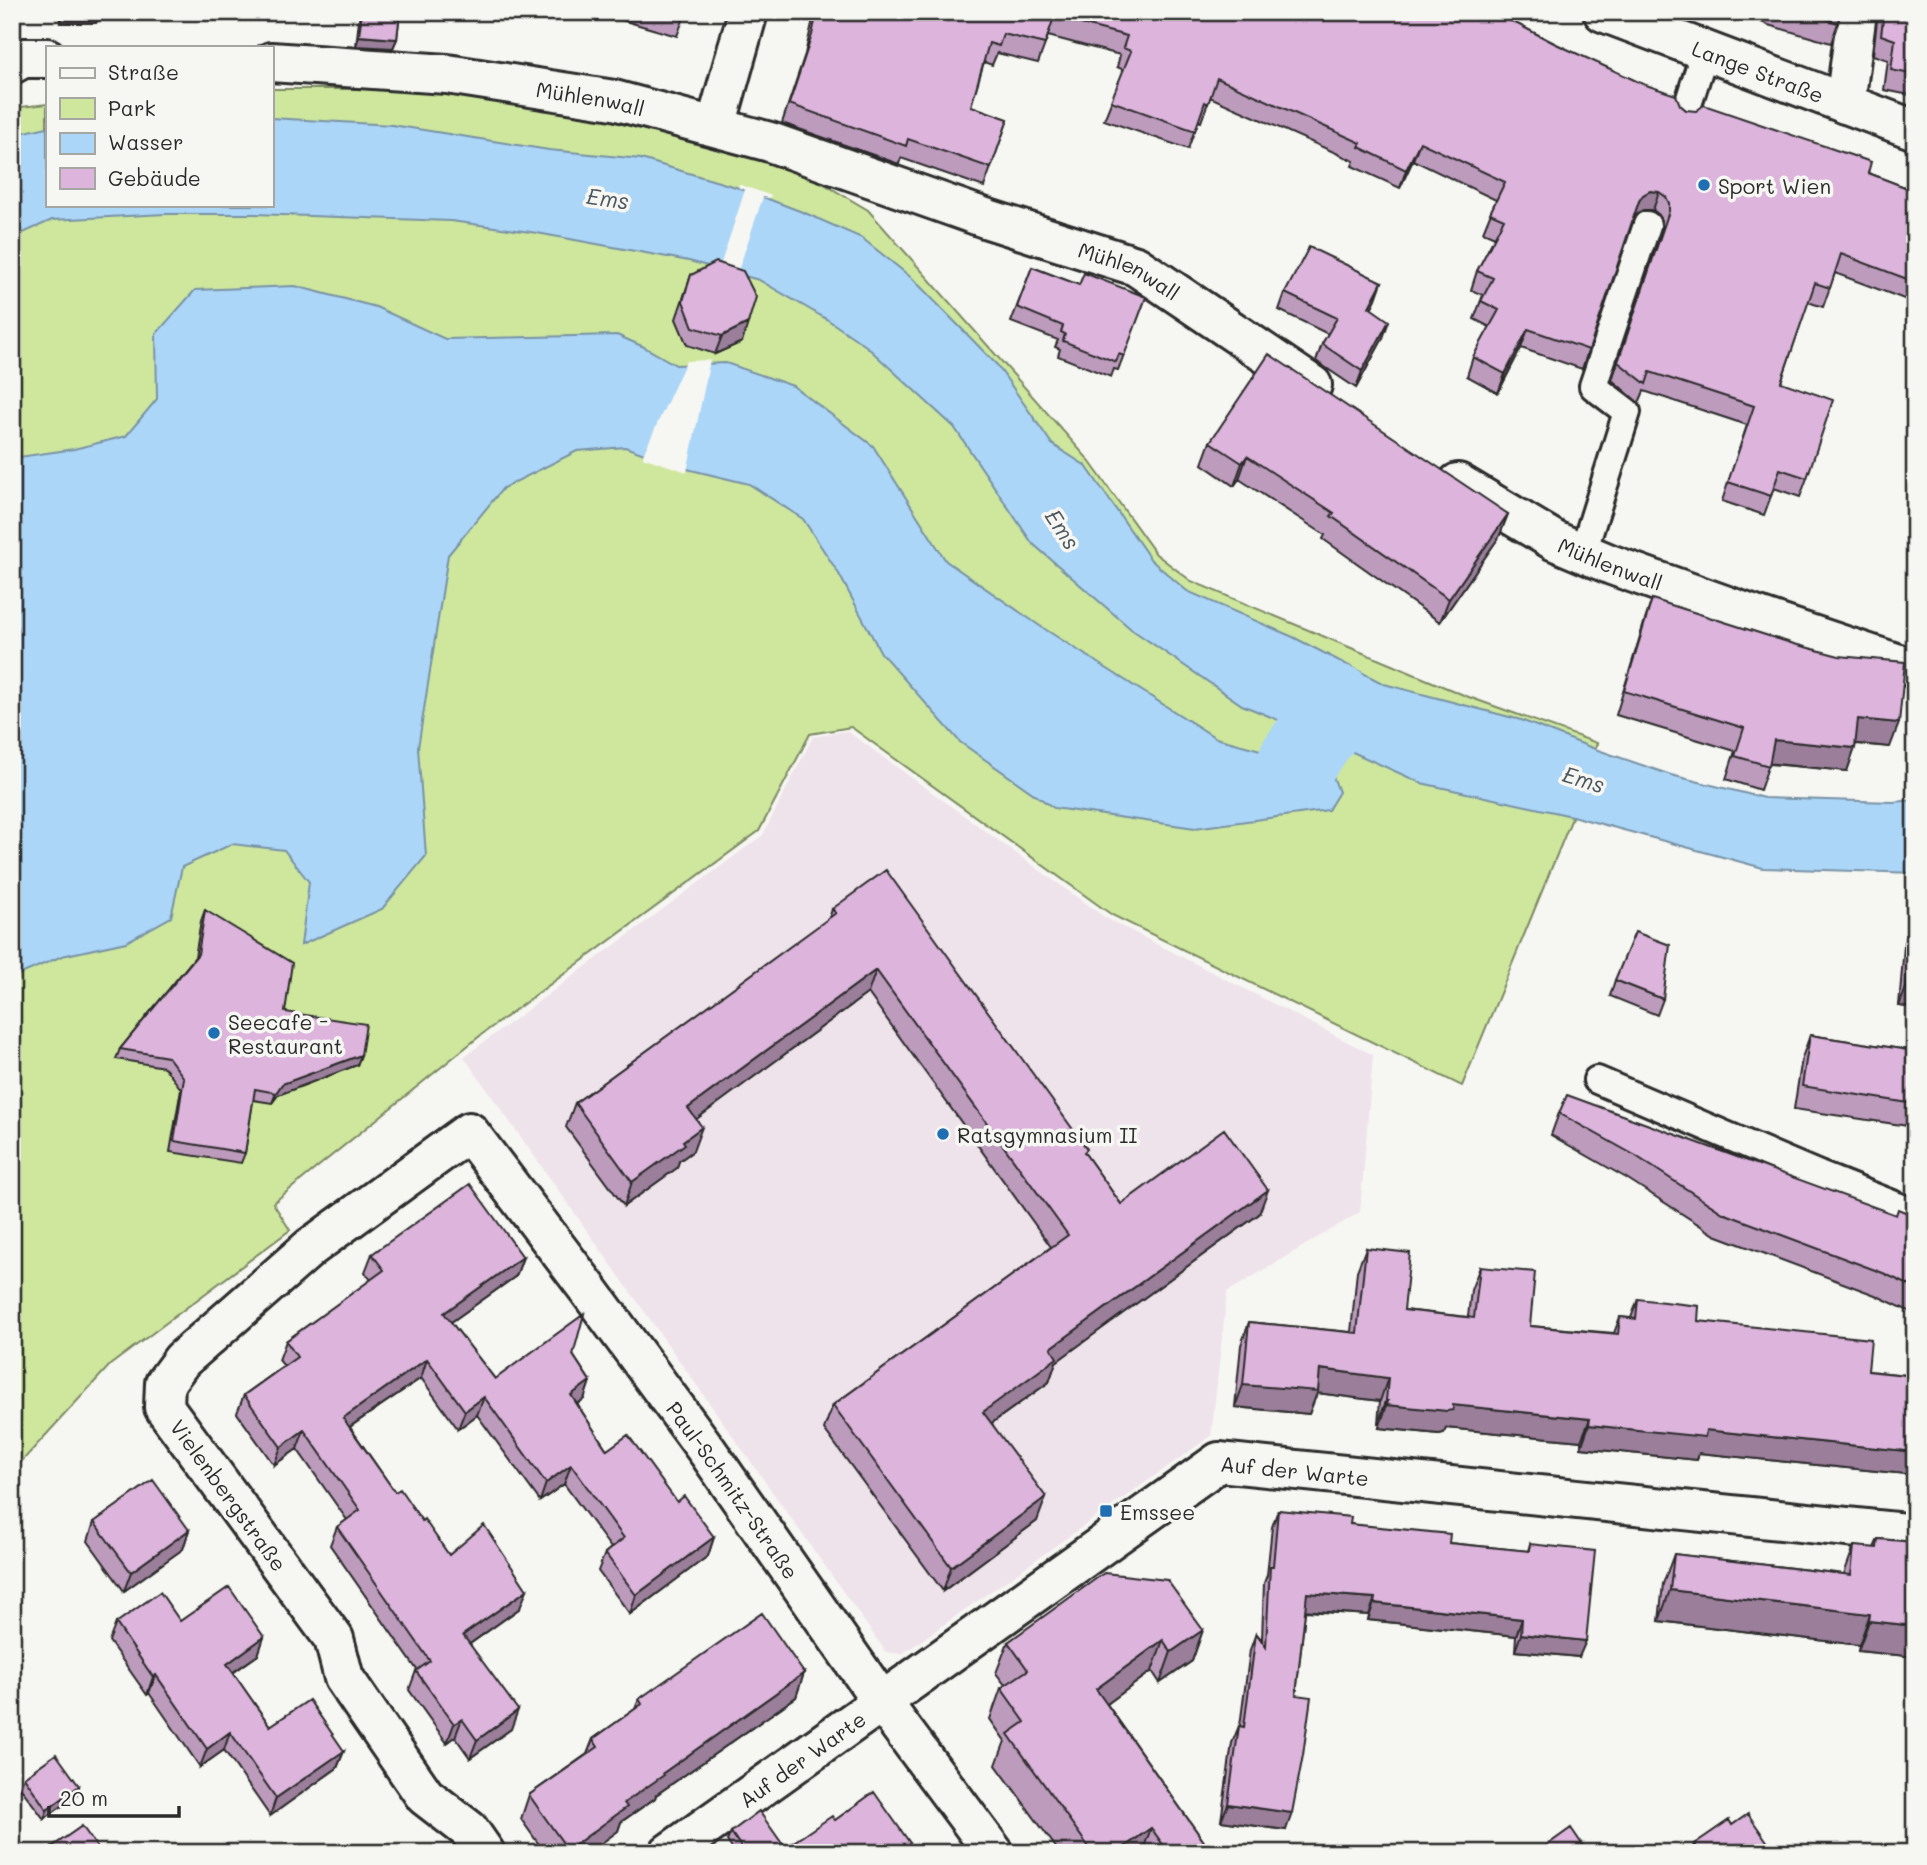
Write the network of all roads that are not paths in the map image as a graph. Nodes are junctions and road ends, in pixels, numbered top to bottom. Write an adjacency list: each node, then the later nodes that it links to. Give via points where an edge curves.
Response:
1 (748, 12): 8 (street)
2 (1602, 12): 4 (street, Lange Straße)
3 (1857, 12): 6 (street)
4 (1705, 51): 6 (street, Lange Straße); 7 (lane)
5 (273, 62): 8 (street, Mühlenwall, via 447,74 614,100)
6 (1845, 104): 9 (street, Lange Straße)
7 (1685, 114)
8 (716, 126): 11 (street, Mühlenwall, via 1136,266)
9 (1915, 130)
10 (1647, 225): 13 (lane, via 1593,386 1627,412)
11 (1340, 403)
12 (1430, 464): 13 (street, Mühlenwall, via 1482,499)
13 (1583, 552): 14 (street, Mühlenwall, via 1752,615)
14 (1915, 667)
15 (1597, 1080): 17 (lane)
16 (469, 1132): 19 (street, Paul-Schmitz-Straße, via 708,1452); 20 (street, Vielenbergstraße, via 311,1247 182,1360 165,1384 164,1407 334,1639 344,1678 425,1796 469,1830)
17 (1915, 1213)
18 (1915, 1534): 19 (street, Auf der Warte, via 1219,1462)
19 (882, 1702): 21 (street, Auf der Warte); 22 (street, Paul-Schmitz-Straße)
20 (485, 1853)
21 (669, 1853)
22 (994, 1853)

